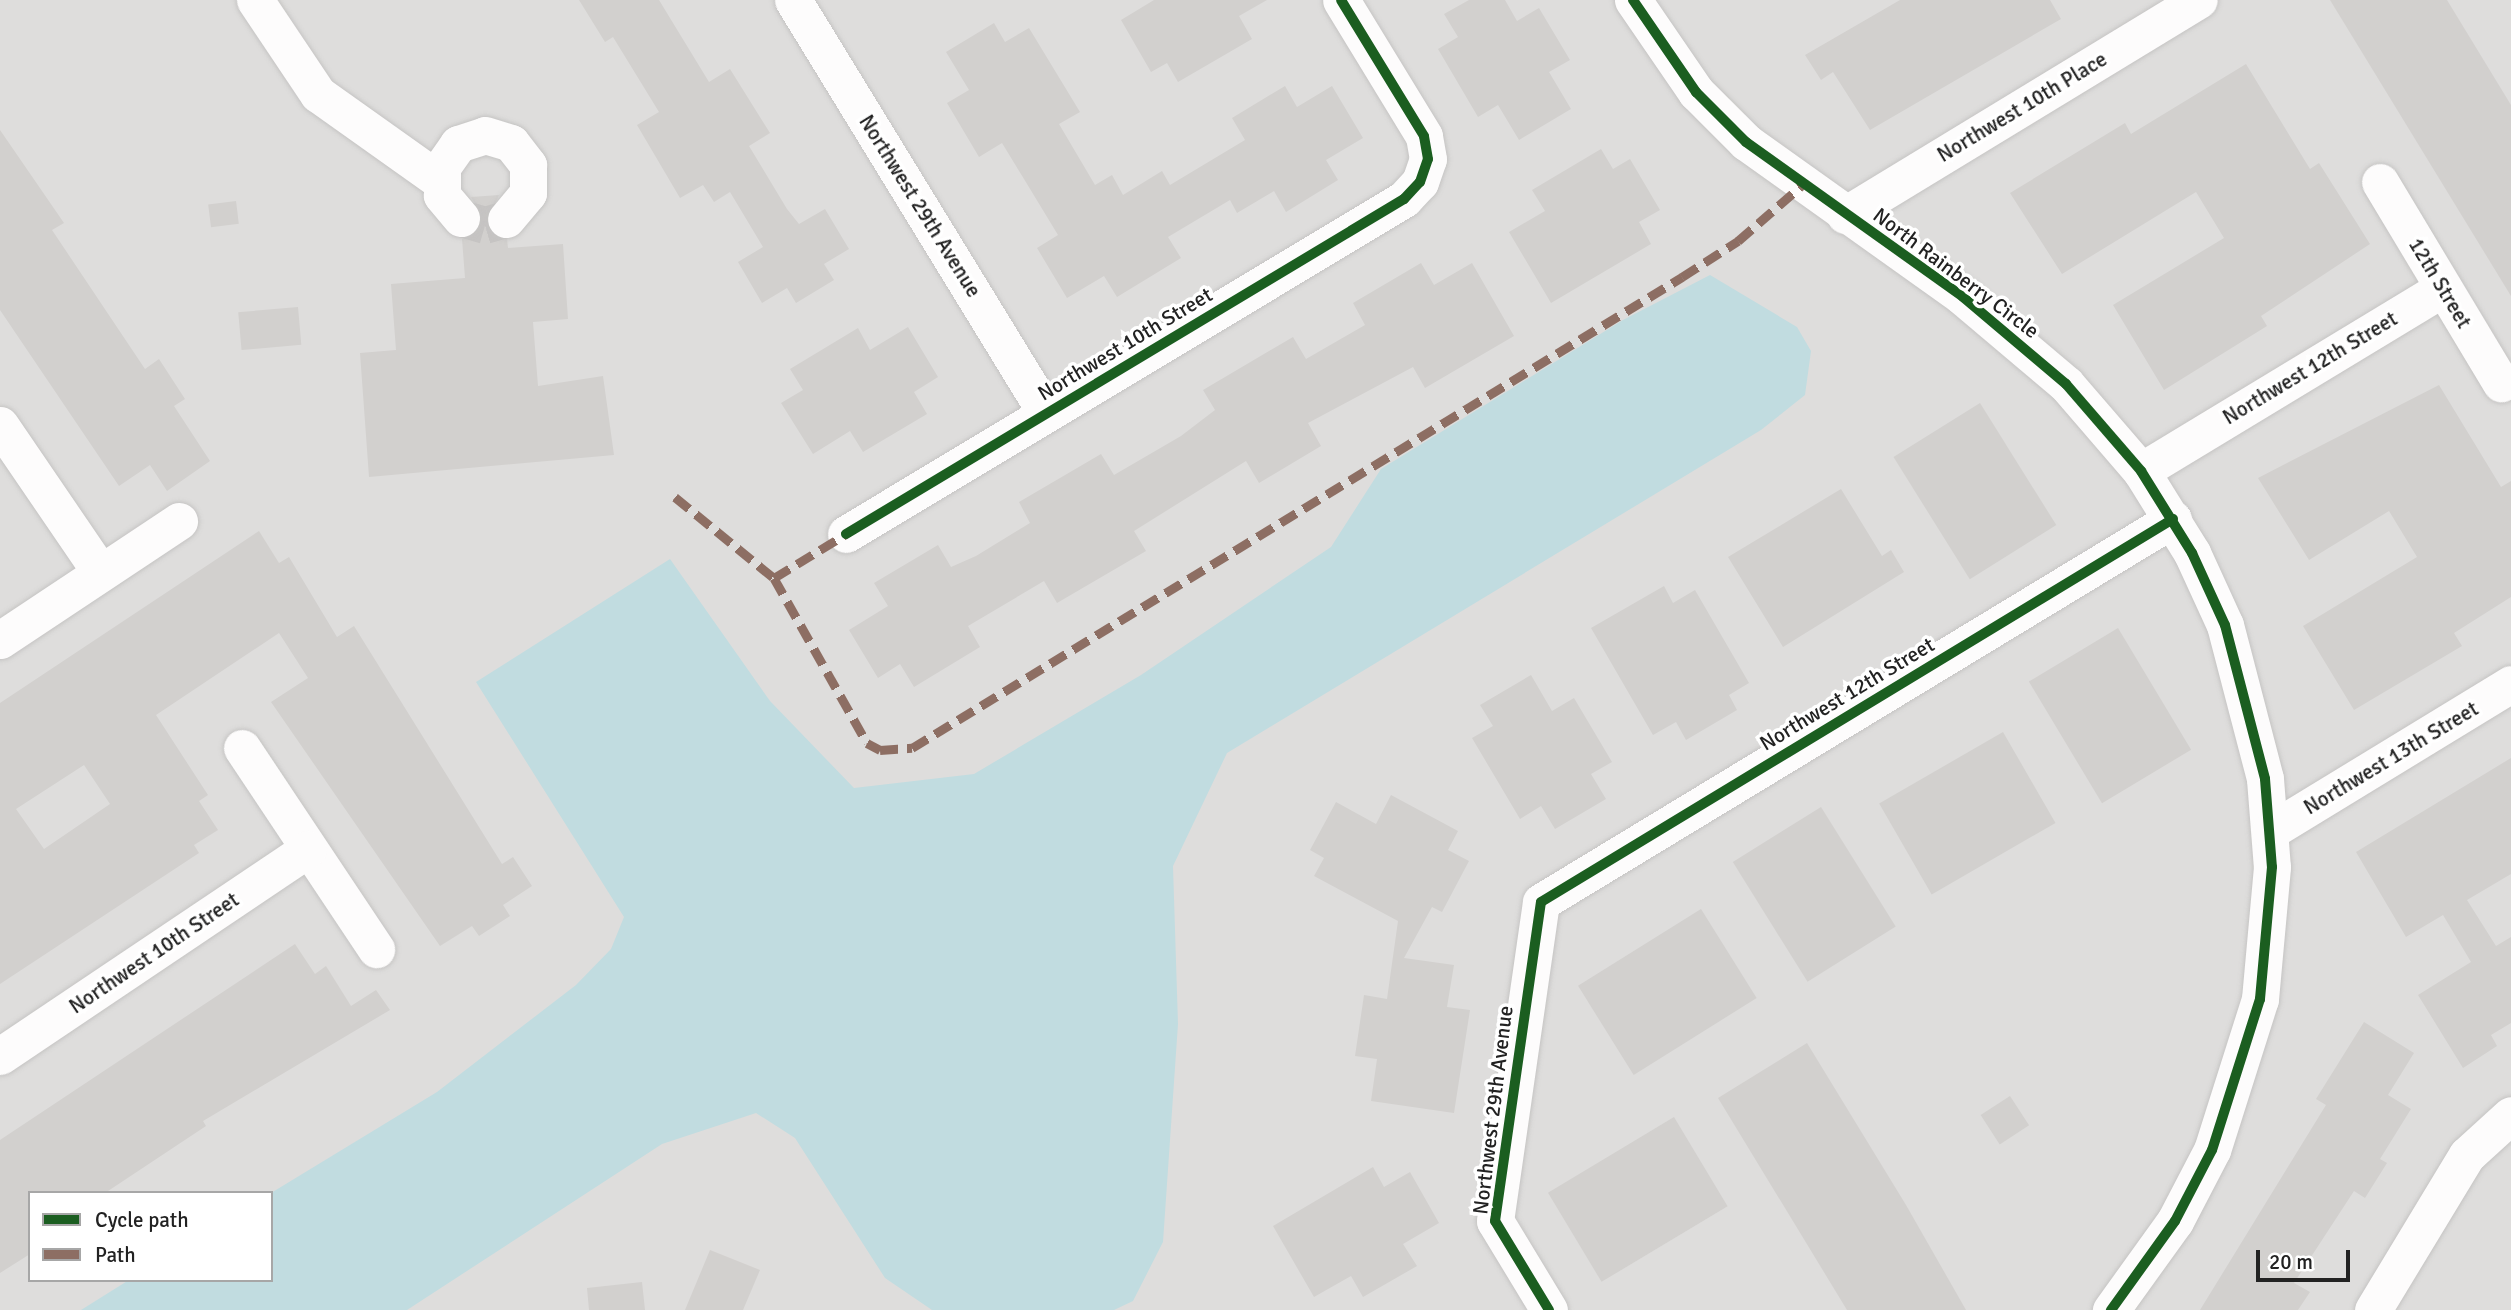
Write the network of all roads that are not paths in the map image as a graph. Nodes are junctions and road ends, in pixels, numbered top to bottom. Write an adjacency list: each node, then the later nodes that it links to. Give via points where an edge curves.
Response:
1 (255, 0): 6 (street, via 318,94)
2 (793, 0): 13 (street, Northwest 29th Avenue)
3 (1341, 0): 13 (street, Northwest 10th Street, via 1424,136 1428,159 1420,182 1404,199)
4 (1633, 0): 8 (street, North Rainberry Circle, via 1696,93 1746,142)
5 (2199, 0): 8 (street, Northwest 10th Place)
6 (439, 180): 9 (street, via 448,207); 10 (street, via 458,144 485,135 511,143 530,179 522,206)
7 (2380, 182): 11 (street, 12th Street)
8 (1844, 215): 15 (street, North Rainberry Circle, via 2026,348)
9 (461, 218)
10 (506, 219)
11 (2443, 288): 12 (street, 12th Street); 15 (street, Northwest 12th Street)
12 (2501, 383)
13 (1046, 413): 18 (street, Northwest 10th Street)
14 (0, 425): 19 (street)
15 (2141, 471): 16 (street, North Rainberry Circle)
16 (2174, 520): 23 (street, North Rainberry Circle, via 2225,625 2249,701); 25 (street, Northwest 12th Street)
17 (179, 521): 19 (street)
18 (846, 534)
19 (99, 570): 20 (street)
20 (0, 640)
21 (2511, 684): 23 (street, Northwest 13th Street)
22 (242, 748): 24 (street)
23 (2270, 831): 30 (street, North Rainberry Circle, via 2270,920 2260,999 2240,1076 2212,1150 2175,1221)
24 (308, 849): 26 (street); 27 (street, Northwest 10th Street)
25 (1541, 902): 29 (street, Northwest 29th Avenue, via 1495,1221)
26 (376, 949)
27 (0, 1056)
28 (2511, 1115): 31 (street, via 2467,1155)
29 (1549, 1310)
30 (2111, 1310)
31 (2373, 1310)

